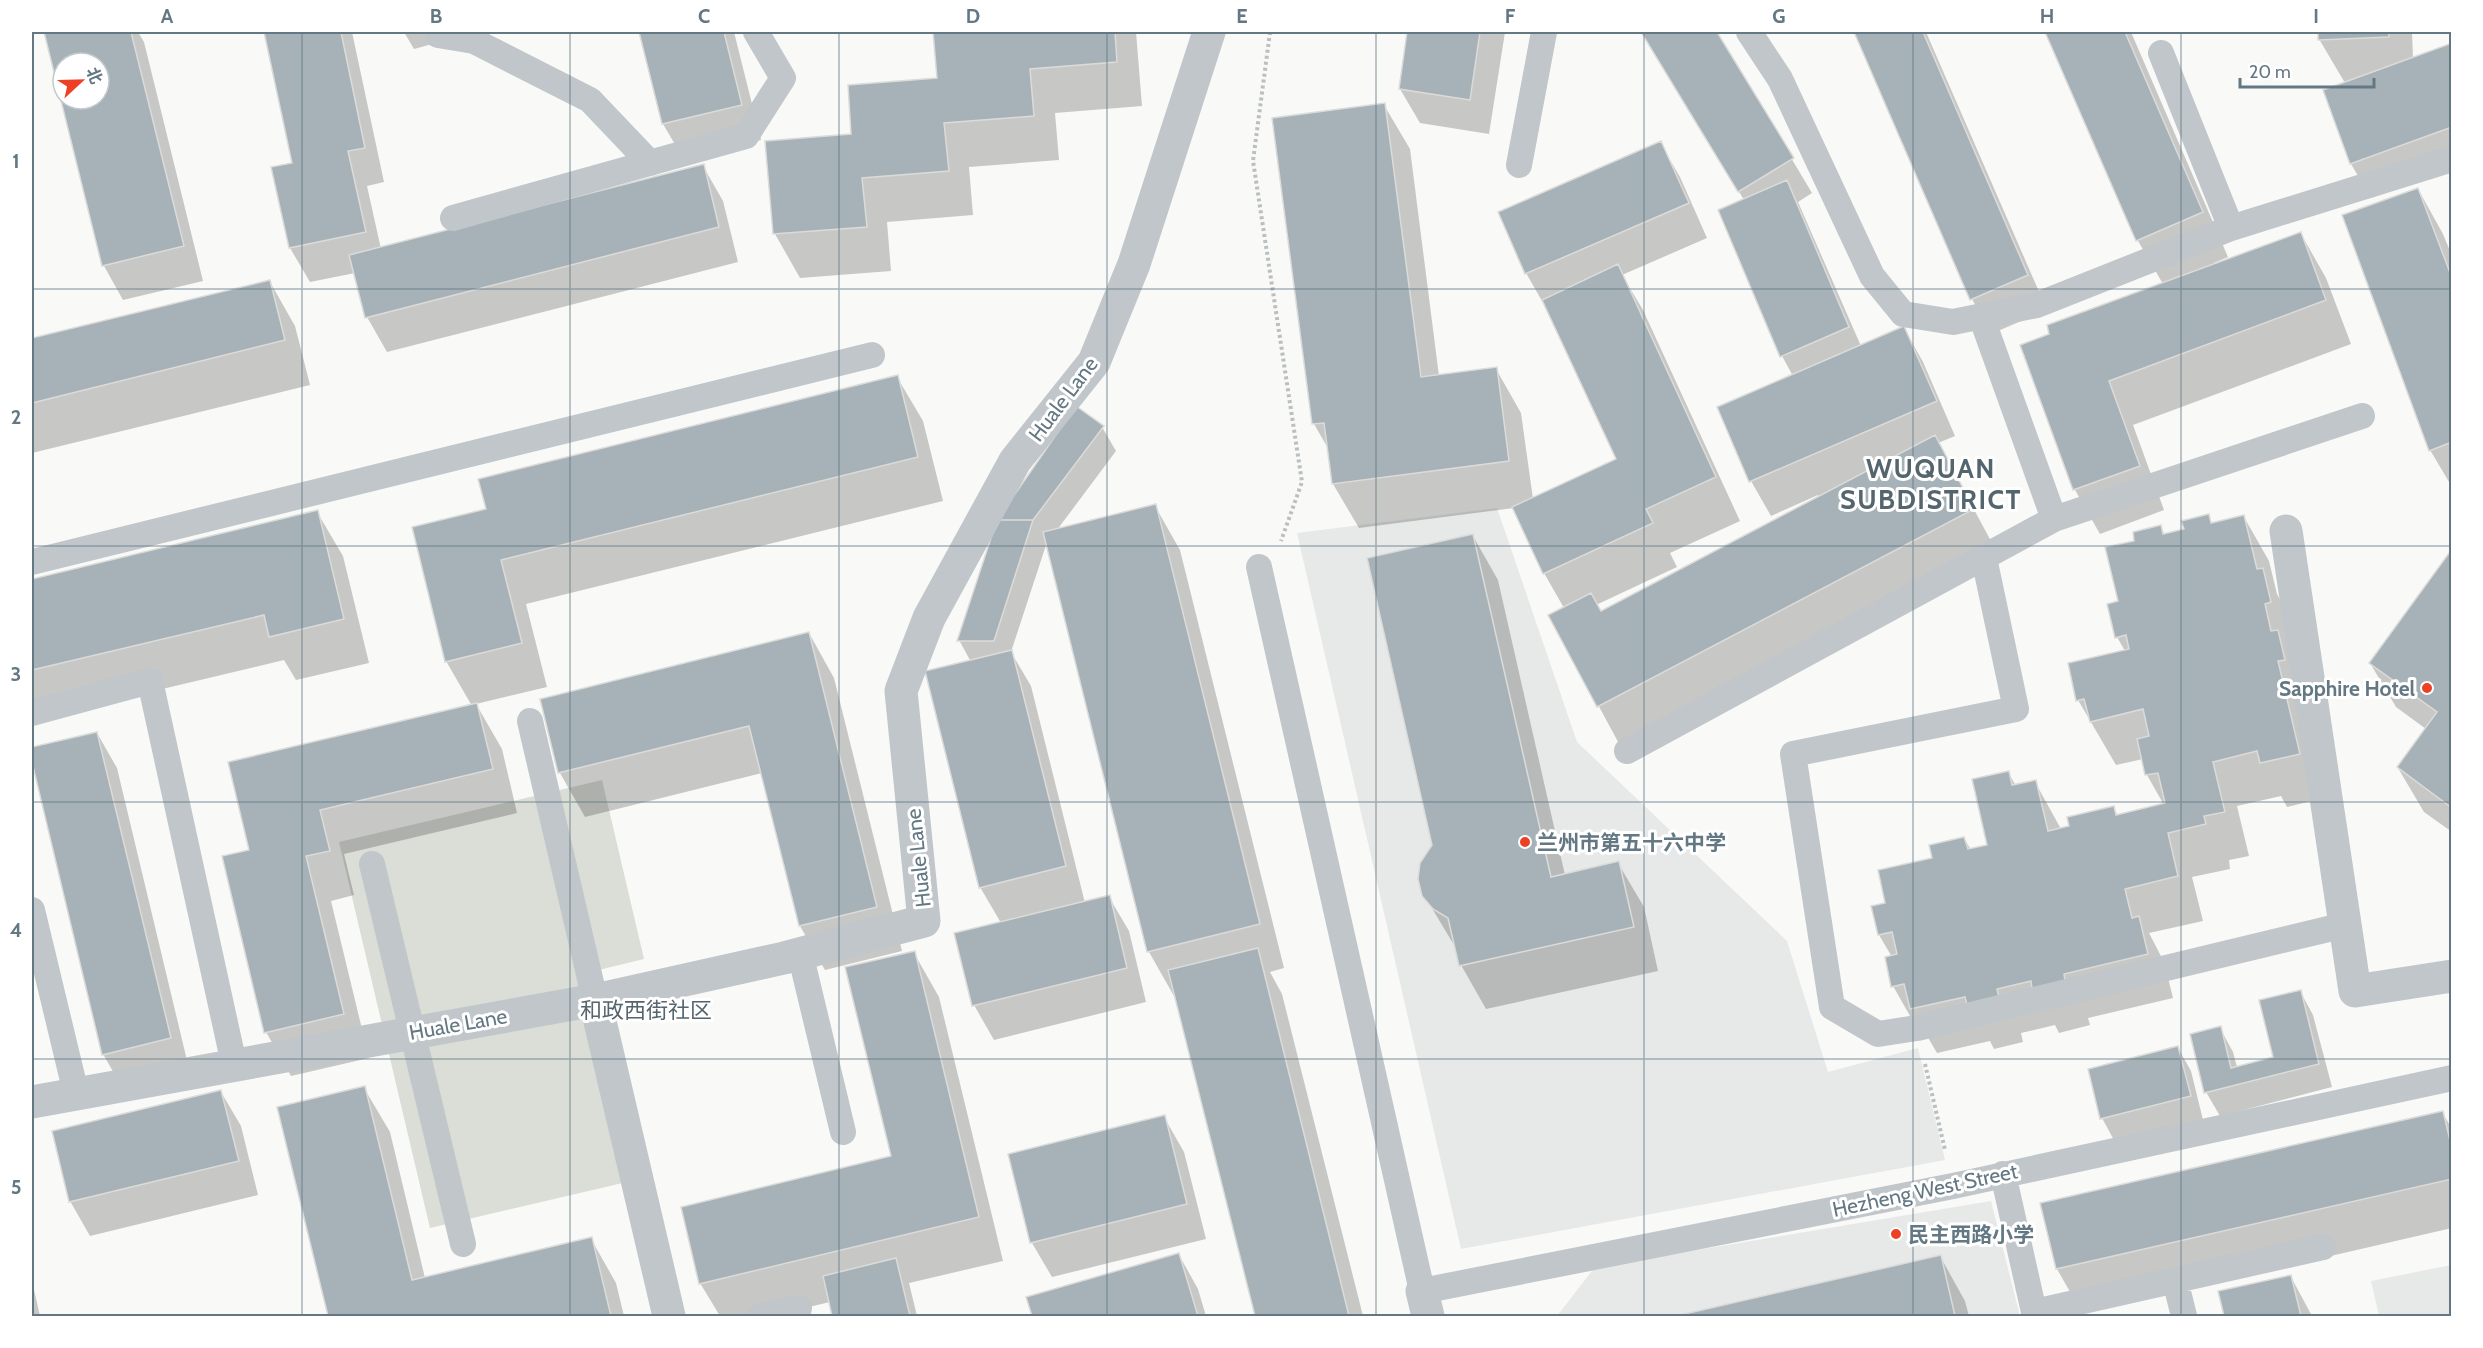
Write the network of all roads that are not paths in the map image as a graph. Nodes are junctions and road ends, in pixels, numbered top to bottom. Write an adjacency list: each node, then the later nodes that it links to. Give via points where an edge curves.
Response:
1 (756, 32): 8 (lane, via 783,78 746,136)
2 (1544, 32): 9 (lane)
3 (1749, 32): 12 (lane, via 1780,79 1872,276 1903,314 1953,322)
4 (438, 35): 8 (lane, via 474,41 590,100)
5 (1213, 37): 26 (street, Huale Lane, via 1134,264 1094,362 1015,461 929,618 901,691 924,921)
6 (2161, 53): 11 (lane)
7 (2451, 159): 11 (lane)
8 (650, 163): 10 (lane)
9 (1519, 165)
10 (453, 218)
11 (2231, 228): 12 (lane, via 2037,305)
12 (1982, 316): 15 (lane)
13 (872, 355): 18 (lane)
14 (2362, 416): 15 (lane)
15 (2054, 519): 17 (lane)
16 (2286, 531): 25 (street)
17 (1984, 558): 22 (lane); 25 (lane, via 2016,709 1793,754 1833,1007 1878,1034 1917,1028)
18 (32, 562)
19 (1259, 567): 39 (lane)
20 (32, 712): 30 (lane, via 150,681)
21 (530, 721): 28 (lane)
22 (1627, 751)
23 (372, 864): 29 (lane)
24 (32, 910): 32 (lane)
25 (2345, 925): 27 (street, via 2355,991)
26 (800, 954): 28 (street, Huale Lane); 34 (lane)
27 (2451, 976)
28 (595, 1000): 29 (street, Huale Lane); 41 (street)
29 (410, 1032): 30 (street, Huale Lane); 36 (lane)
30 (234, 1064): 32 (street, Huale Lane)
31 (2451, 1078): 35 (lane, Hezheng West Street)
32 (76, 1093): 33 (street, Huale Lane)
33 (32, 1102)
34 (843, 1132)
35 (2003, 1174): 38 (lane, via 2034,1312); 39 (lane, Hezheng West Street)
36 (463, 1244)
37 (2323, 1246): 38 (lane)
38 (2175, 1280): 43 (lane)
39 (1425, 1304)
40 (799, 1308): 42 (lane)
41 (669, 1317)
42 (760, 1317)
43 (2184, 1317)

